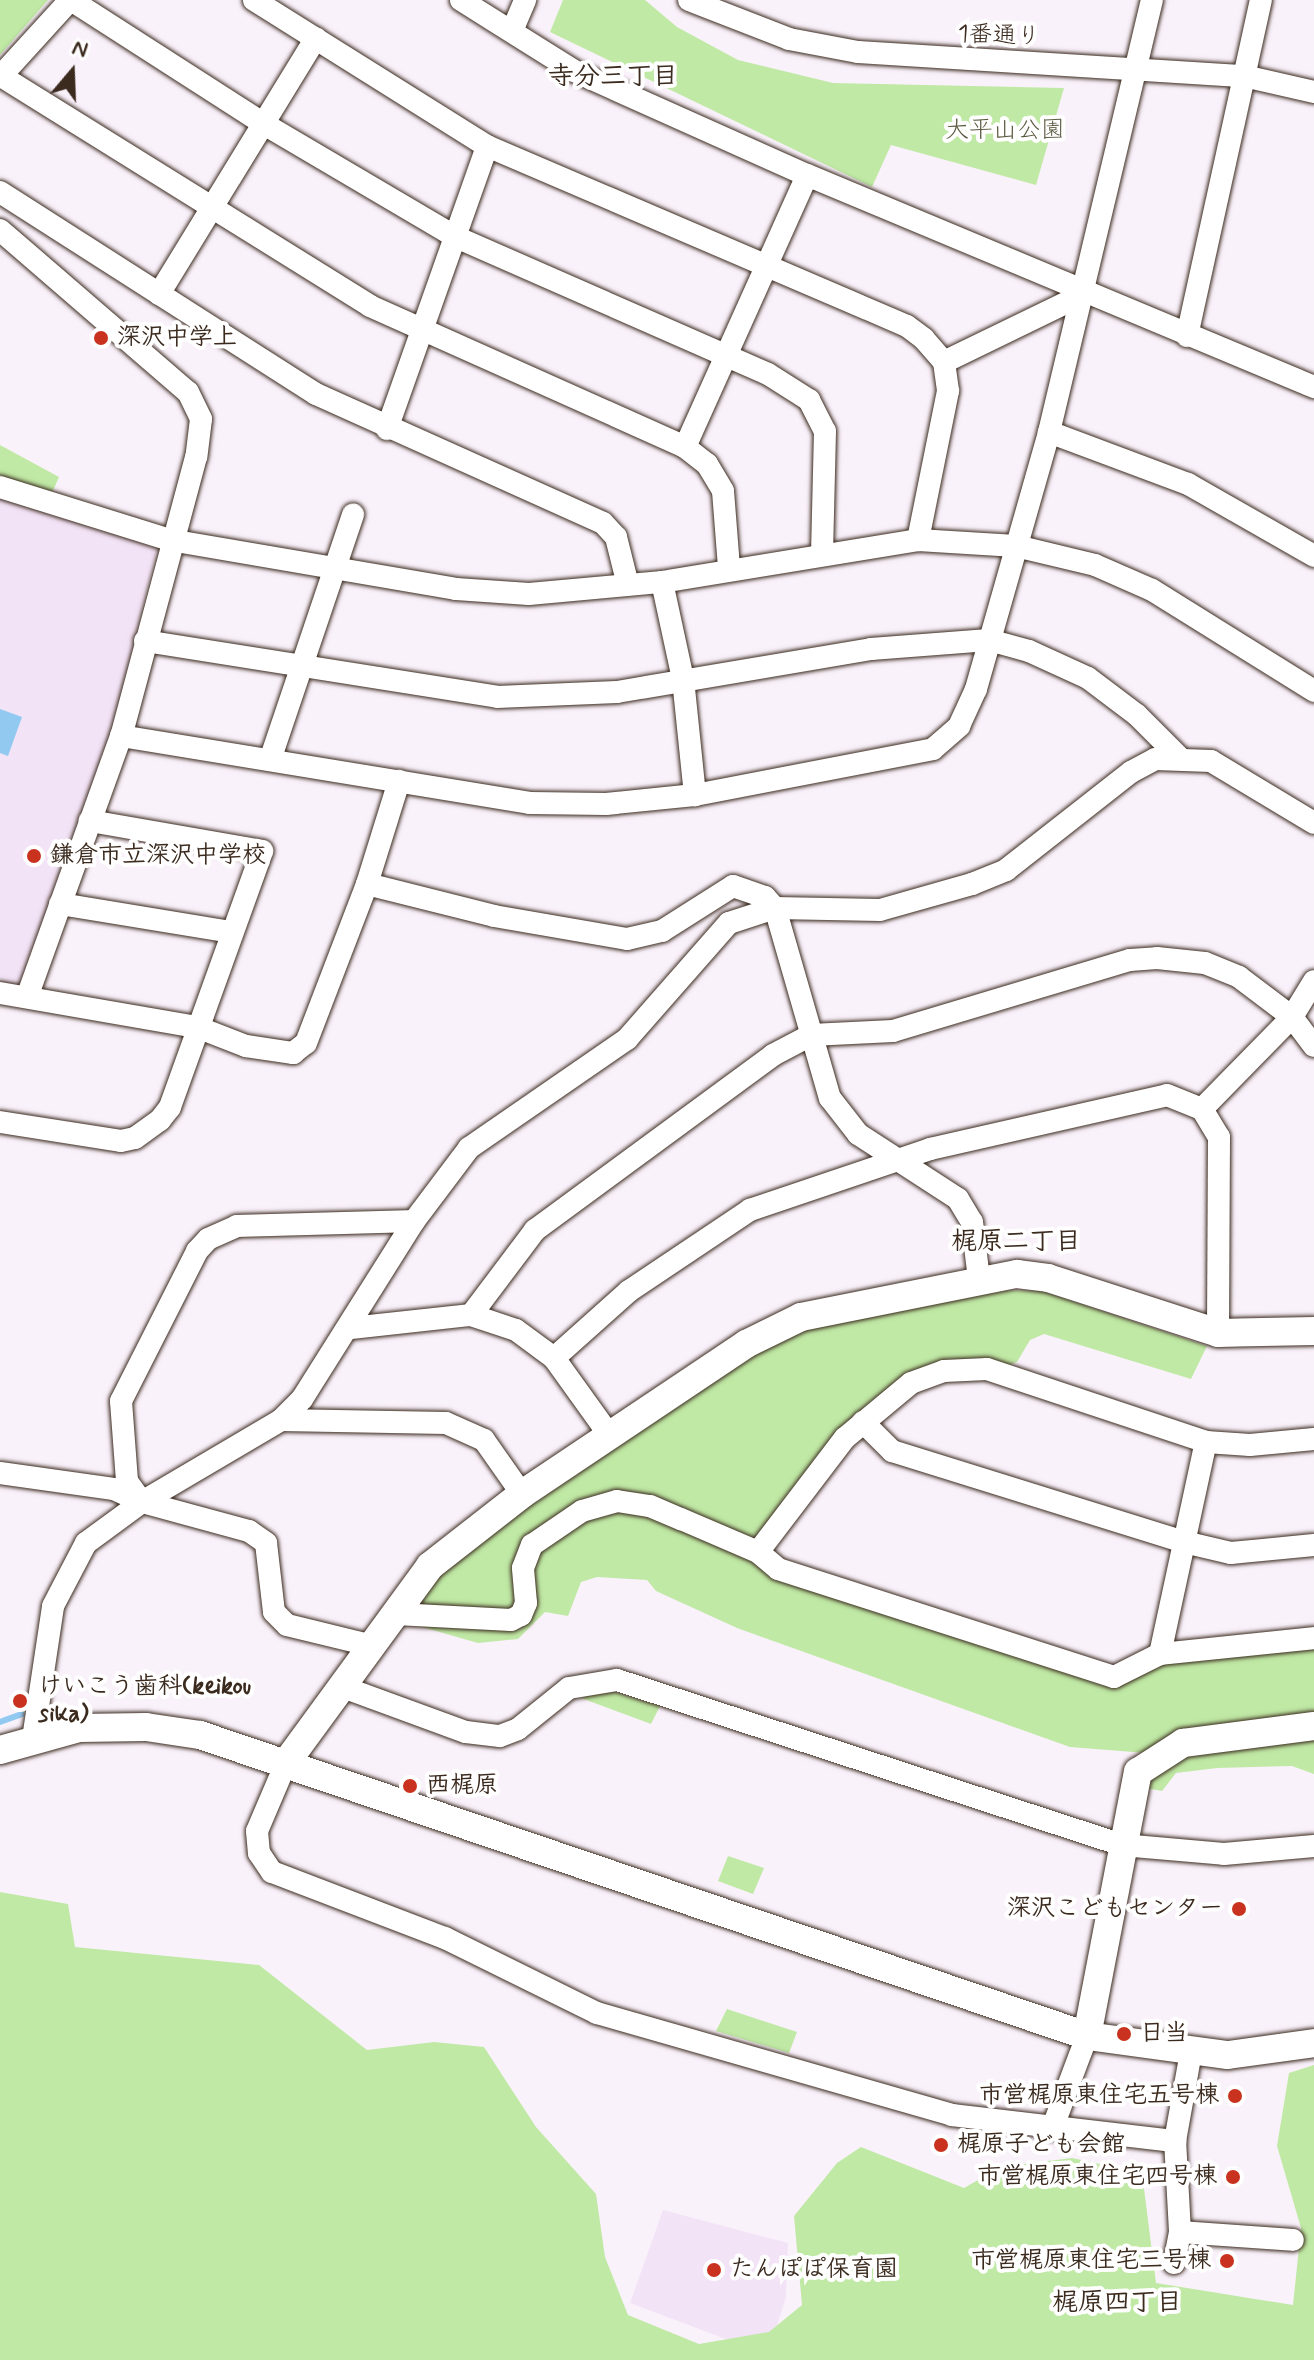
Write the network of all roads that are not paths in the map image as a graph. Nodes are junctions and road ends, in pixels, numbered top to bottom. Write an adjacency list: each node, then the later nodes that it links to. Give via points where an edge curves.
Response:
1 (70, 0): 12 (street); 15 (street)
2 (254, 0): 10 (street)
3 (461, 0): 9 (street)
4 (525, 0): 9 (street)
5 (689, 0): 8 (street, 1番通り)
6 (1152, 0): 11 (street)
7 (1261, 0): 13 (street)
8 (736, 10): 11 (street, 1番通り, via 789,39 858,52)
9 (512, 31): 17 (street, via 574,71)
10 (316, 38): 15 (street); 16 (street)
11 (1138, 67): 13 (street, 1番通り); 24 (street)
12 (0, 76): 19 (street)
13 (1244, 76): 14 (street, 1番通り); 26 (street)
14 (1314, 92)
15 (264, 124): 19 (street); 21 (street)
16 (487, 146): 21 (street); 22 (street)
17 (807, 175): 22 (street); 24 (street)
18 (0, 192): 23 (street)
19 (213, 209): 23 (street); 25 (street)
20 (0, 230): 35 (street, via 188,392 200,437)
21 (456, 237): 25 (street); 27 (street)
22 (767, 266): 27 (street); 28 (street, via 907,326)
23 (159, 294): 30 (street, via 316,394)
24 (1084, 294): 26 (street); 28 (street); 31 (street)
25 (422, 333): 30 (street); 32 (street)
26 (1187, 336): 29 (street)
27 (727, 358): 32 (street); 38 (street, via 768,374 809,400 825,431)
28 (944, 362): 36 (street, via 944,419)
29 (1314, 387)
30 (387, 429): 43 (street, via 603,523 616,537)
31 (1049, 432): 37 (street); 39 (street, via 1188,484)
32 (685, 447): 40 (street, via 707,464 723,491)
33 (0, 487): 35 (street)
34 (353, 515): 41 (street)
35 (170, 540): 41 (street); 45 (street)
36 (918, 540): 37 (street); 38 (street)
37 (1016, 546): 44 (street); 48 (street, via 1095,565 1152,590)
38 (822, 553): 40 (street)
39 (1314, 556)
40 (729, 568): 42 (street)
41 (333, 570): 43 (street, via 529,594); 46 (street)
42 (662, 582): 43 (street); 47 (street)
43 (628, 585)
44 (989, 640): 47 (street, via 871,649); 50 (street, via 1029,651 1088,678 1137,715); 53 (street, via 959,726 933,749)
45 (145, 641): 46 (street); 49 (street)
46 (301, 666): 47 (street, via 497,697 617,692); 51 (street)
47 (683, 679): 53 (street)
48 (1314, 691)
49 (121, 736): 51 (street); 54 (street)
50 (1178, 756): 55 (street, via 1211,761); 58 (street, via 1155,759 1131,772 1006,870 972,884 880,910)
51 (271, 757): 52 (street)
52 (399, 781): 53 (street, via 530,803 606,804); 56 (street)
53 (695, 795)
54 (90, 821): 57 (street); 59 (street, via 262,851)
55 (1314, 823)
56 (367, 884): 58 (street, via 494,916 627,939 662,931 733,886 754,890); 64 (street, via 300,1049 282,1054)
57 (60, 904): 59 (street); 62 (street)
58 (775, 908): 65 (street); 70 (street, via 729,923 627,1039 469,1148)
59 (231, 932): 64 (street)
60 (1314, 981): 63 (street)
61 (0, 993): 62 (street)
62 (27, 997): 64 (street)
63 (1292, 1017): 65 (street, via 1239,977 1205,963 1157,958 1130,960 893,1031); 66 (street); 67 (street)
64 (197, 1027): 68 (street, via 170,1107 135,1138 108,1140)
65 (811, 1035): 69 (street, via 830,1098 858,1134); 72 (street, via 773,1055 535,1230)
66 (1314, 1046)
67 (1202, 1109): 69 (street, via 1167,1095); 75 (street, via 1219,1137)
68 (0, 1122)
69 (895, 1160): 71 (street, via 958,1199 972,1222); 76 (street, via 750,1210 629,1291)
70 (414, 1221): 73 (street); 84 (street, via 237,1226 208,1239 197,1251 121,1401 127,1481)
71 (979, 1279): 75 (street, via 1017,1274 1048,1278); 79 (street, via 801,1317 746,1344)
72 (471, 1315): 73 (street); 76 (street, via 516,1330)
73 (351, 1328): 77 (street)
74 (1314, 1331): 75 (street)
75 (1218, 1333)
76 (554, 1358): 79 (street)
77 (281, 1420): 83 (street, via 446,1423 484,1440); 84 (street)
78 (863, 1422): 81 (street, via 924,1376 987,1369); 85 (street, via 892,1451); 87 (street, via 821,1463)
79 (610, 1436): 83 (street)
80 (1314, 1439): 81 (street, via 1250,1445)
81 (1206, 1442): 85 (street)
82 (0, 1473): 84 (street, via 114,1489)
83 (522, 1494): 88 (street, via 430,1566)
84 (142, 1502): 90 (street, via 249,1531 266,1543 274,1612 287,1625); 94 (street, via 86,1543 63,1582 49,1630)
85 (1184, 1542): 86 (street, via 1231,1553); 91 (street)
86 (1314, 1545)
87 (758, 1552): 88 (street, via 650,1506 617,1501 582,1511 532,1545 523,1568 526,1603 521,1615 511,1620); 91 (street, via 778,1569 1114,1677)
88 (396, 1614): 90 (street)
89 (1314, 1638): 91 (street)
90 (369, 1645): 92 (street)
91 (1160, 1654)
92 (340, 1686): 96 (street); 97 (street, via 482,1736 518,1729 569,1688 617,1680)
93 (1314, 1726): 97 (street, via 1183,1743 1138,1772)
94 (33, 1739): 95 (street); 96 (street, via 79,1728 146,1727 200,1735)
95 (0, 1750)
96 (286, 1763): 99 (street); 102 (street, via 256,1841 265,1863 280,1877 445,1938 597,2013 952,2115)
97 (1122, 1845): 98 (street, via 1224,1854); 99 (street)
98 (1314, 1846)
99 (1087, 2036): 101 (street); 102 (street)
100 (1314, 2043): 101 (street, via 1272,2052)
101 (1191, 2052): 103 (street)
102 (1052, 2129): 103 (street)
103 (1175, 2141): 104 (street)
104 (1180, 2232): 105 (street); 106 (street)
105 (1293, 2240)
106 (1174, 2263)

